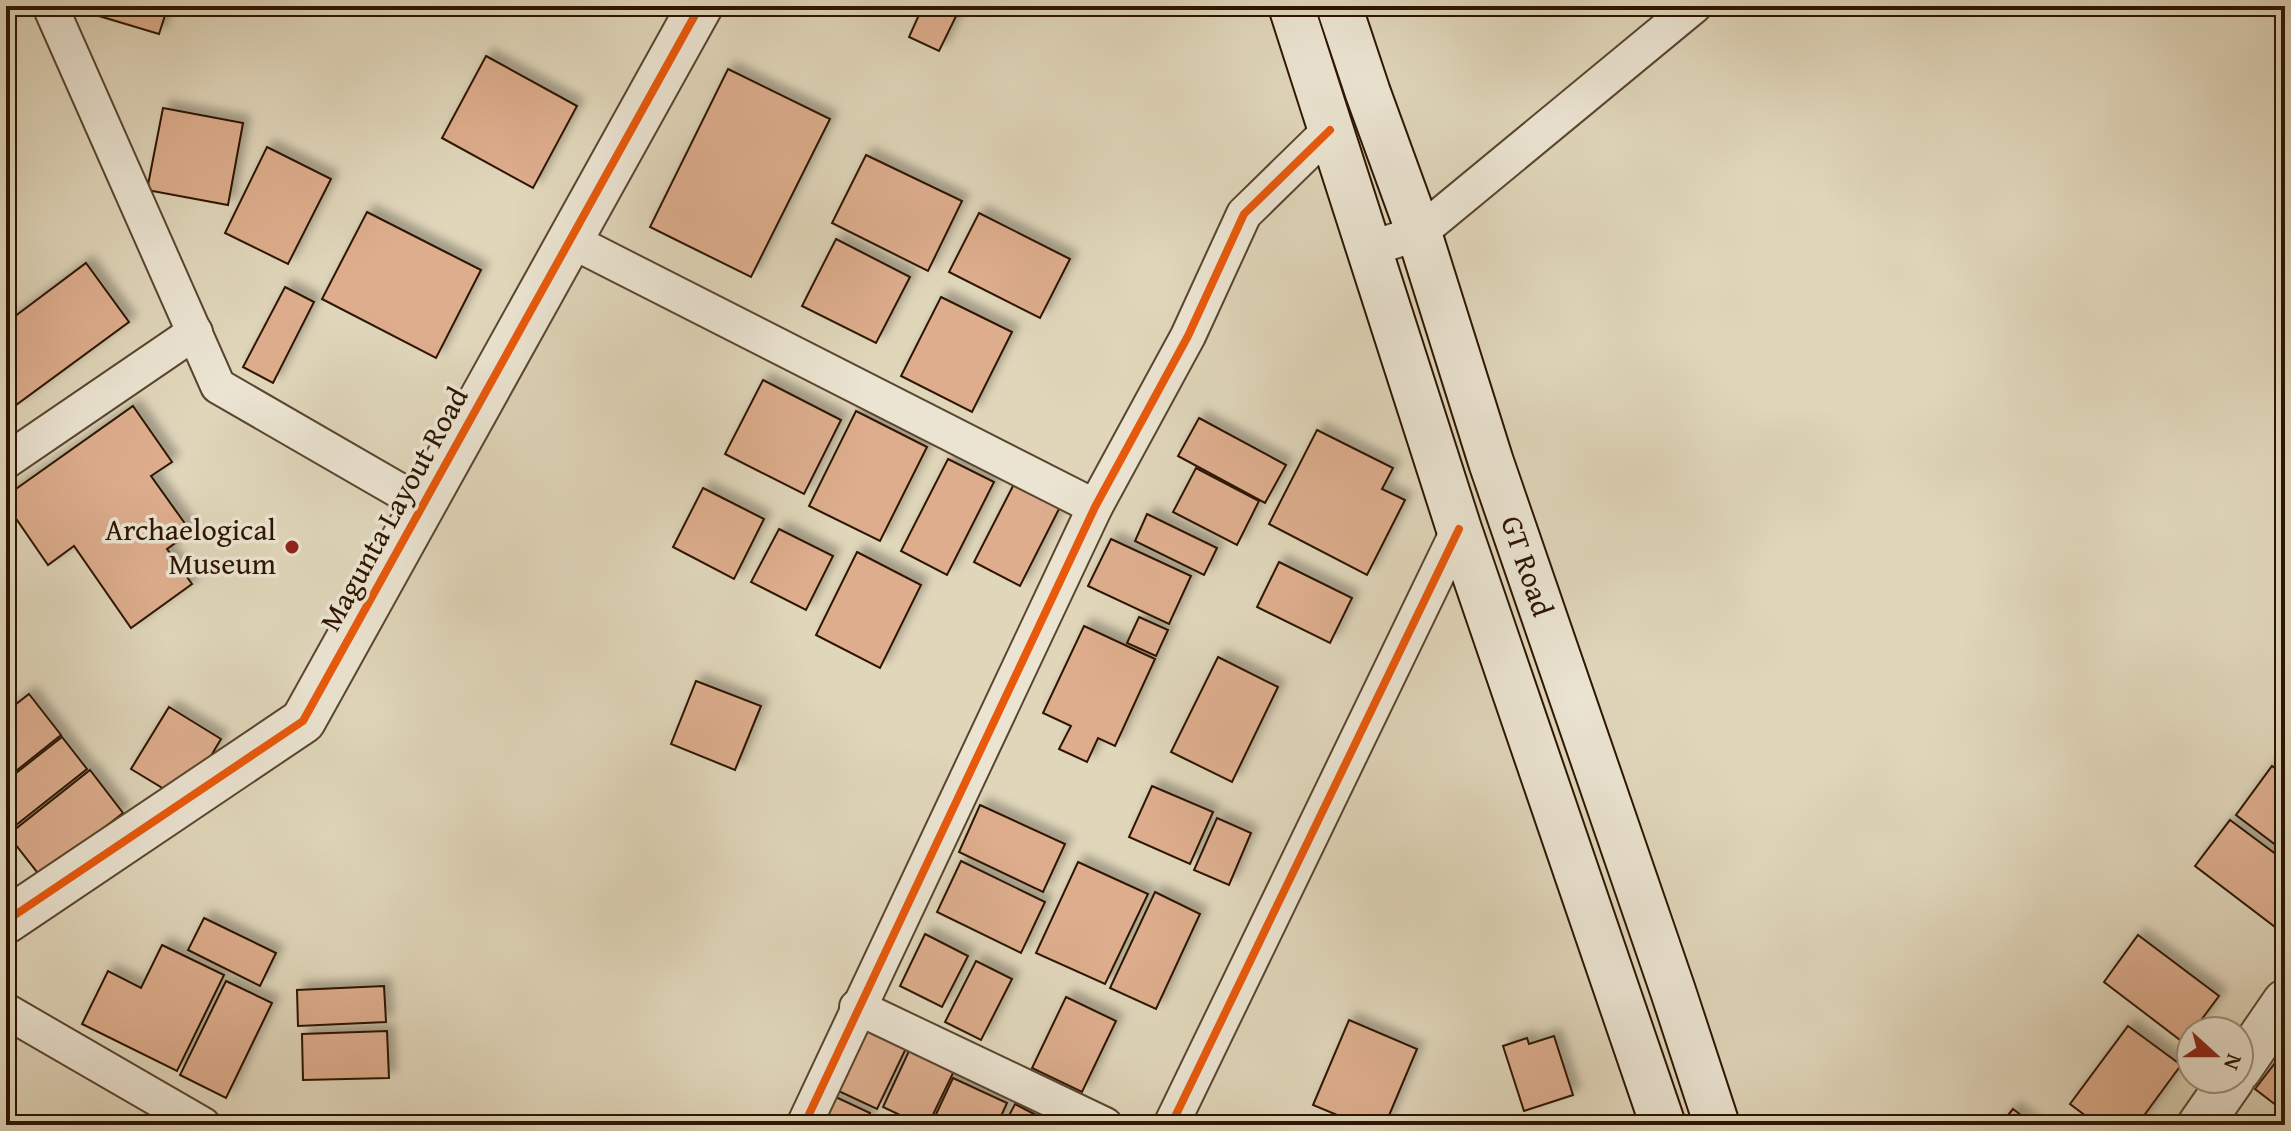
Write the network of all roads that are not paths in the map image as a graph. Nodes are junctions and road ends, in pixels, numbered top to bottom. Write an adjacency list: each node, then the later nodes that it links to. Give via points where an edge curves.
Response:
1 (50, 6): 10 (street)
2 (700, 6): 8 (main road, Magunta Layout Road)
3 (1291, 6): 6 (main road)
4 (1339, 6): 7 (main road, GT Road)
5 (1694, 6): 7 (street)
6 (1330, 130): 9 (main road); 13 (street, via 1244,214 1188,336)
7 (1419, 233): 9 (street); 26 (main road, GT Road, via 1491,462)
8 (570, 240): 12 (main road, Magunta Layout Road); 13 (street)
9 (1369, 249): 14 (main road)
10 (195, 332): 11 (street); 12 (street, via 218,386)
11 (6, 461)
12 (424, 505): 15 (main road, Magunta Layout Road, via 303,721)
13 (1095, 507): 17 (street)
14 (1459, 529): 24 (street); 25 (main road)
15 (6, 921)
16 (2285, 1002): 19 (main road)
17 (857, 1007): 22 (street); 23 (street)
18 (6, 1011): 21 (street)
19 (2255, 1046)
20 (2221, 1095): 27 (main road)
21 (203, 1125)
22 (804, 1125)
23 (1105, 1125)
24 (1171, 1125)
25 (1663, 1125)
26 (1717, 1125)
27 (2200, 1125)

